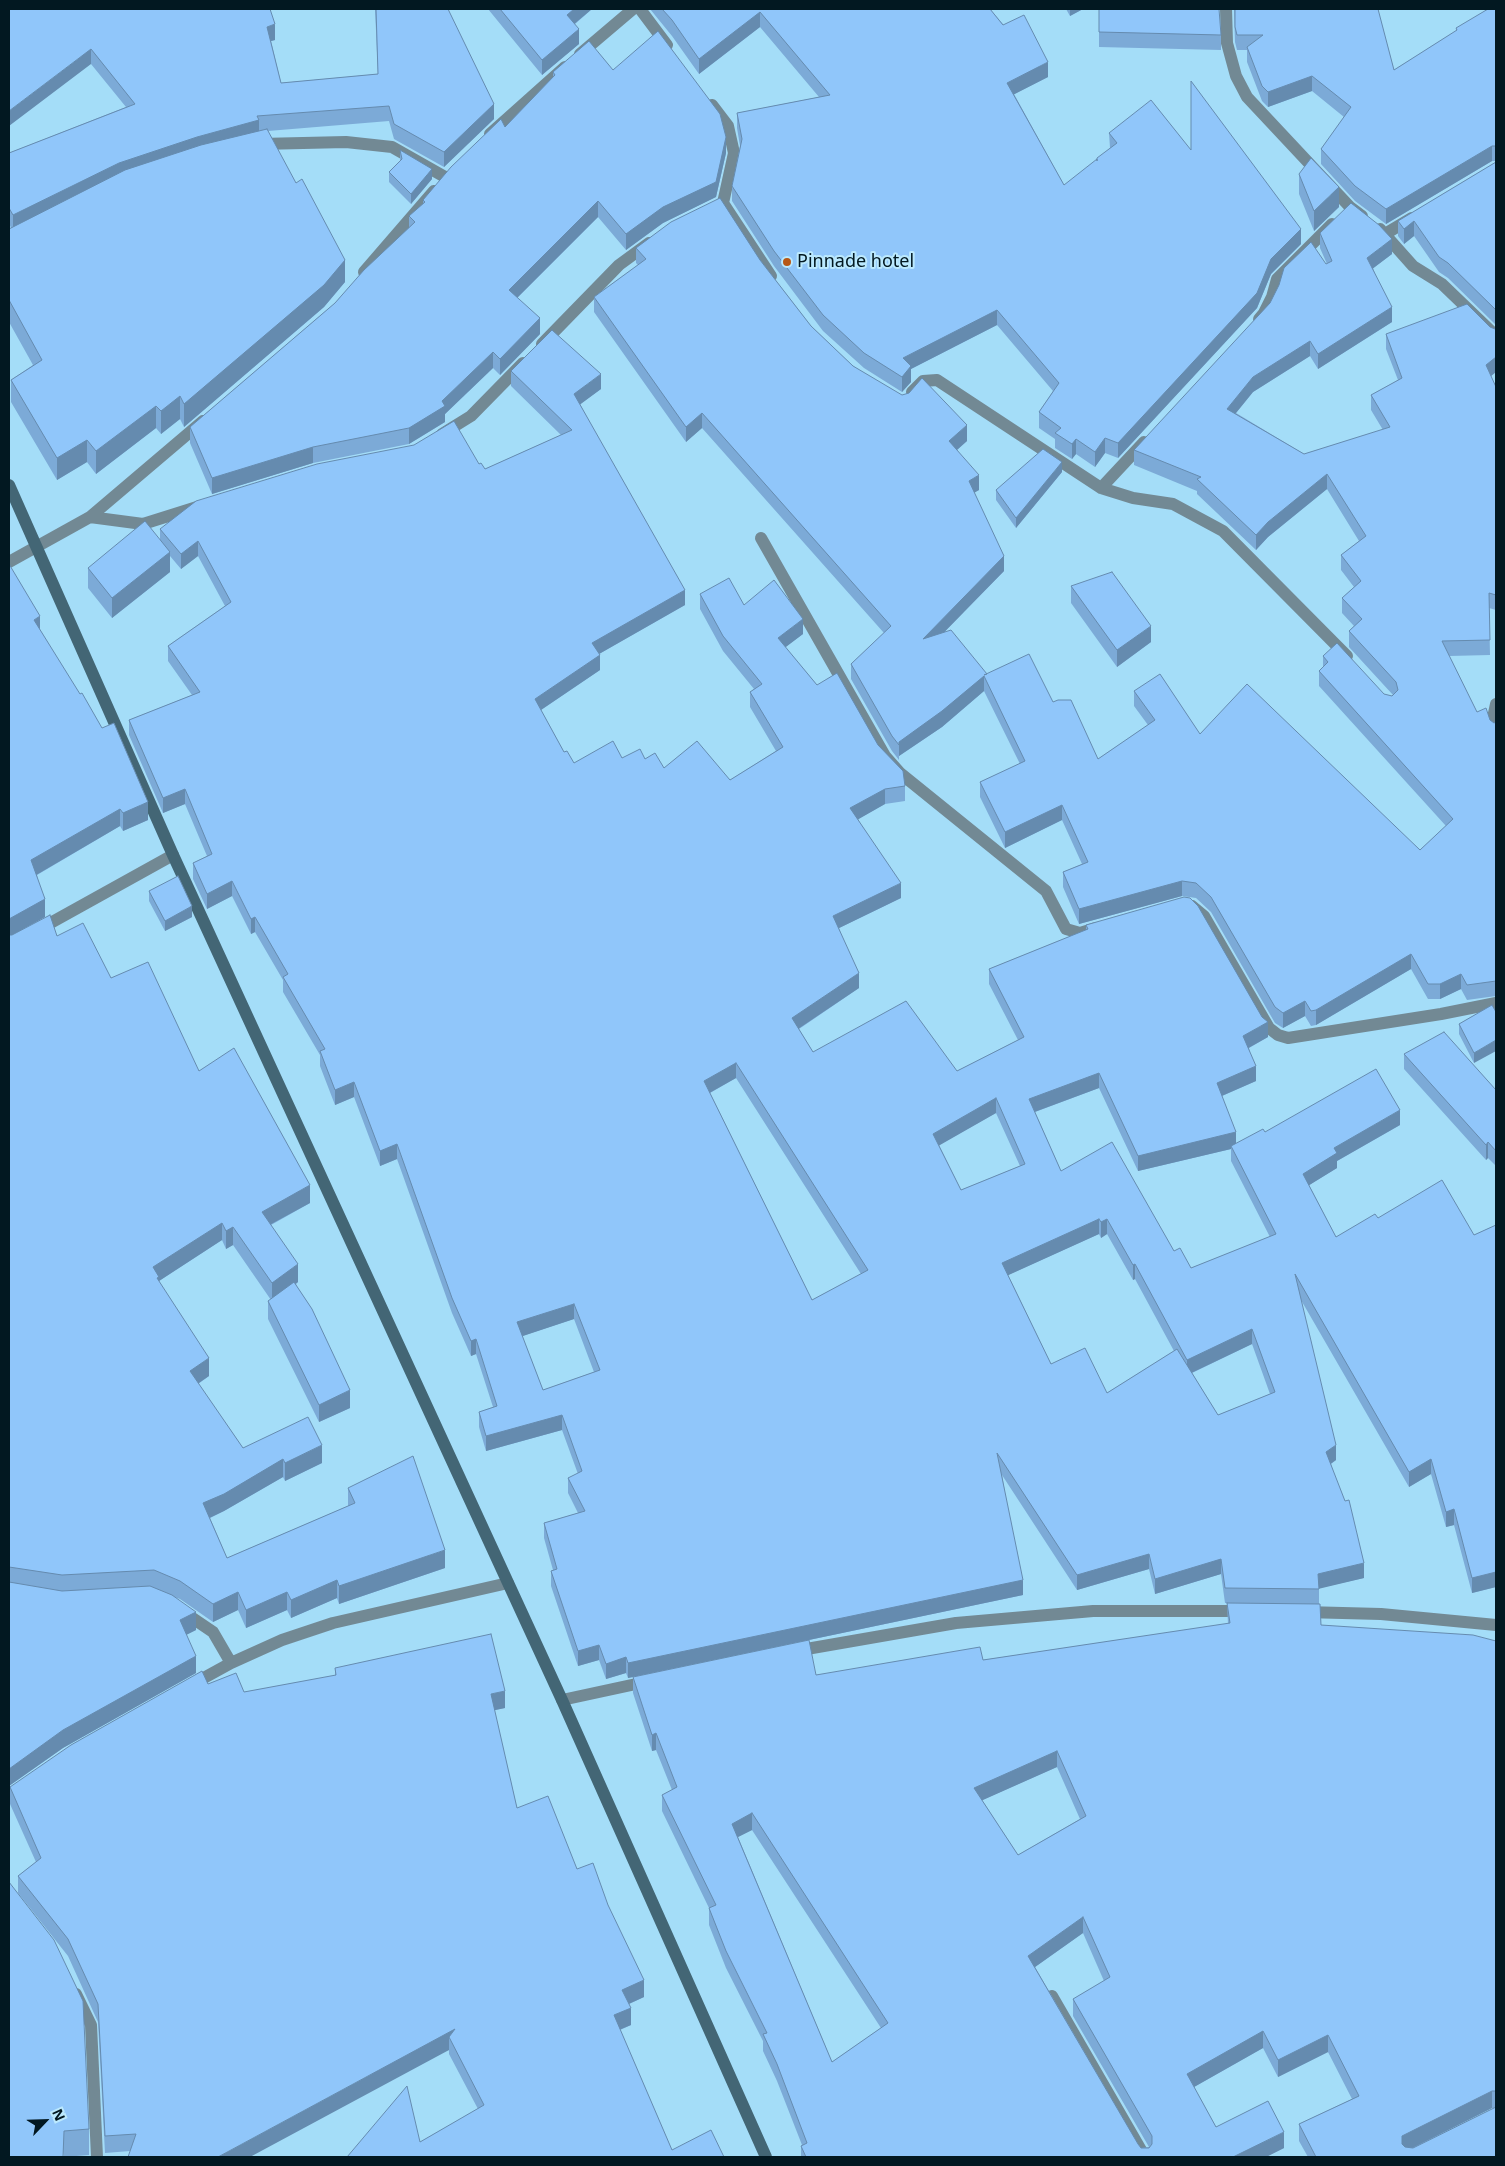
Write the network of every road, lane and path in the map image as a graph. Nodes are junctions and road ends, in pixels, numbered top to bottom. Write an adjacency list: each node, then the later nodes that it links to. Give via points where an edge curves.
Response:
1 (633, 9): 6 (street, via 521,104)
2 (640, 9): 4 (street)
3 (1226, 9): 8 (street, via 1227,43 1236,76 1247,98)
4 (675, 56)
5 (704, 95): 13 (street, via 728,126 734,153 719,204)
6 (480, 144)
7 (244, 148): 12 (street, via 262,143 346,142 392,147 449,174)
8 (1350, 207): 10 (street); 14 (street, via 1277,279 1272,298)
9 (1419, 214): 10 (street)
10 (1385, 234): 15 (street, via 1414,266 1442,284)
11 (659, 236): 19 (street, via 619,265 471,416)
12 (355, 282)
13 (778, 285)
14 (1251, 328)
15 (1496, 336)
16 (903, 402): 21 (street, via 923,381 937,380)
17 (210, 415): 23 (street)
18 (1156, 430): 21 (street)
19 (434, 439)
20 (9, 485): 25 (street)
21 (1101, 488): 27 (street, via 1133,498 1172,504 1223,530)
22 (205, 504): 23 (street, via 143,524)
23 (90, 517): 25 (street)
24 (761, 538): 32 (street, via 885,756 900,773 1046,891 1066,929 1080,933)
25 (36, 548): 26 (street); 30 (street)
26 (9, 562)
27 (1358, 668)
28 (1496, 704): 29 (street, via 1493,718)
29 (1496, 730)
30 (174, 855): 33 (street); 35 (street)
31 (1175, 906): 34 (street, via 1194,906 1204,916 1269,1028 1278,1035 1288,1038)
32 (1108, 925)
33 (9, 946)
34 (1496, 1003)
35 (508, 1583): 41 (street, via 333,1623 282,1640); 44 (street)
36 (168, 1603): 41 (street, via 213,1632)
37 (1253, 1611): 40 (street, via 1092,1611 956,1624)
38 (1292, 1612): 39 (street, via 1381,1614)
39 (1496, 1625)
40 (787, 1653)
41 (231, 1663): 43 (street)
42 (665, 1678): 44 (street)
43 (179, 1692)
44 (562, 1700): 48 (street)
45 (70, 1979): 47 (street, via 90,2025)
46 (1052, 1996): 49 (street)
47 (97, 2157)
48 (766, 2157)
49 (1145, 2157)

